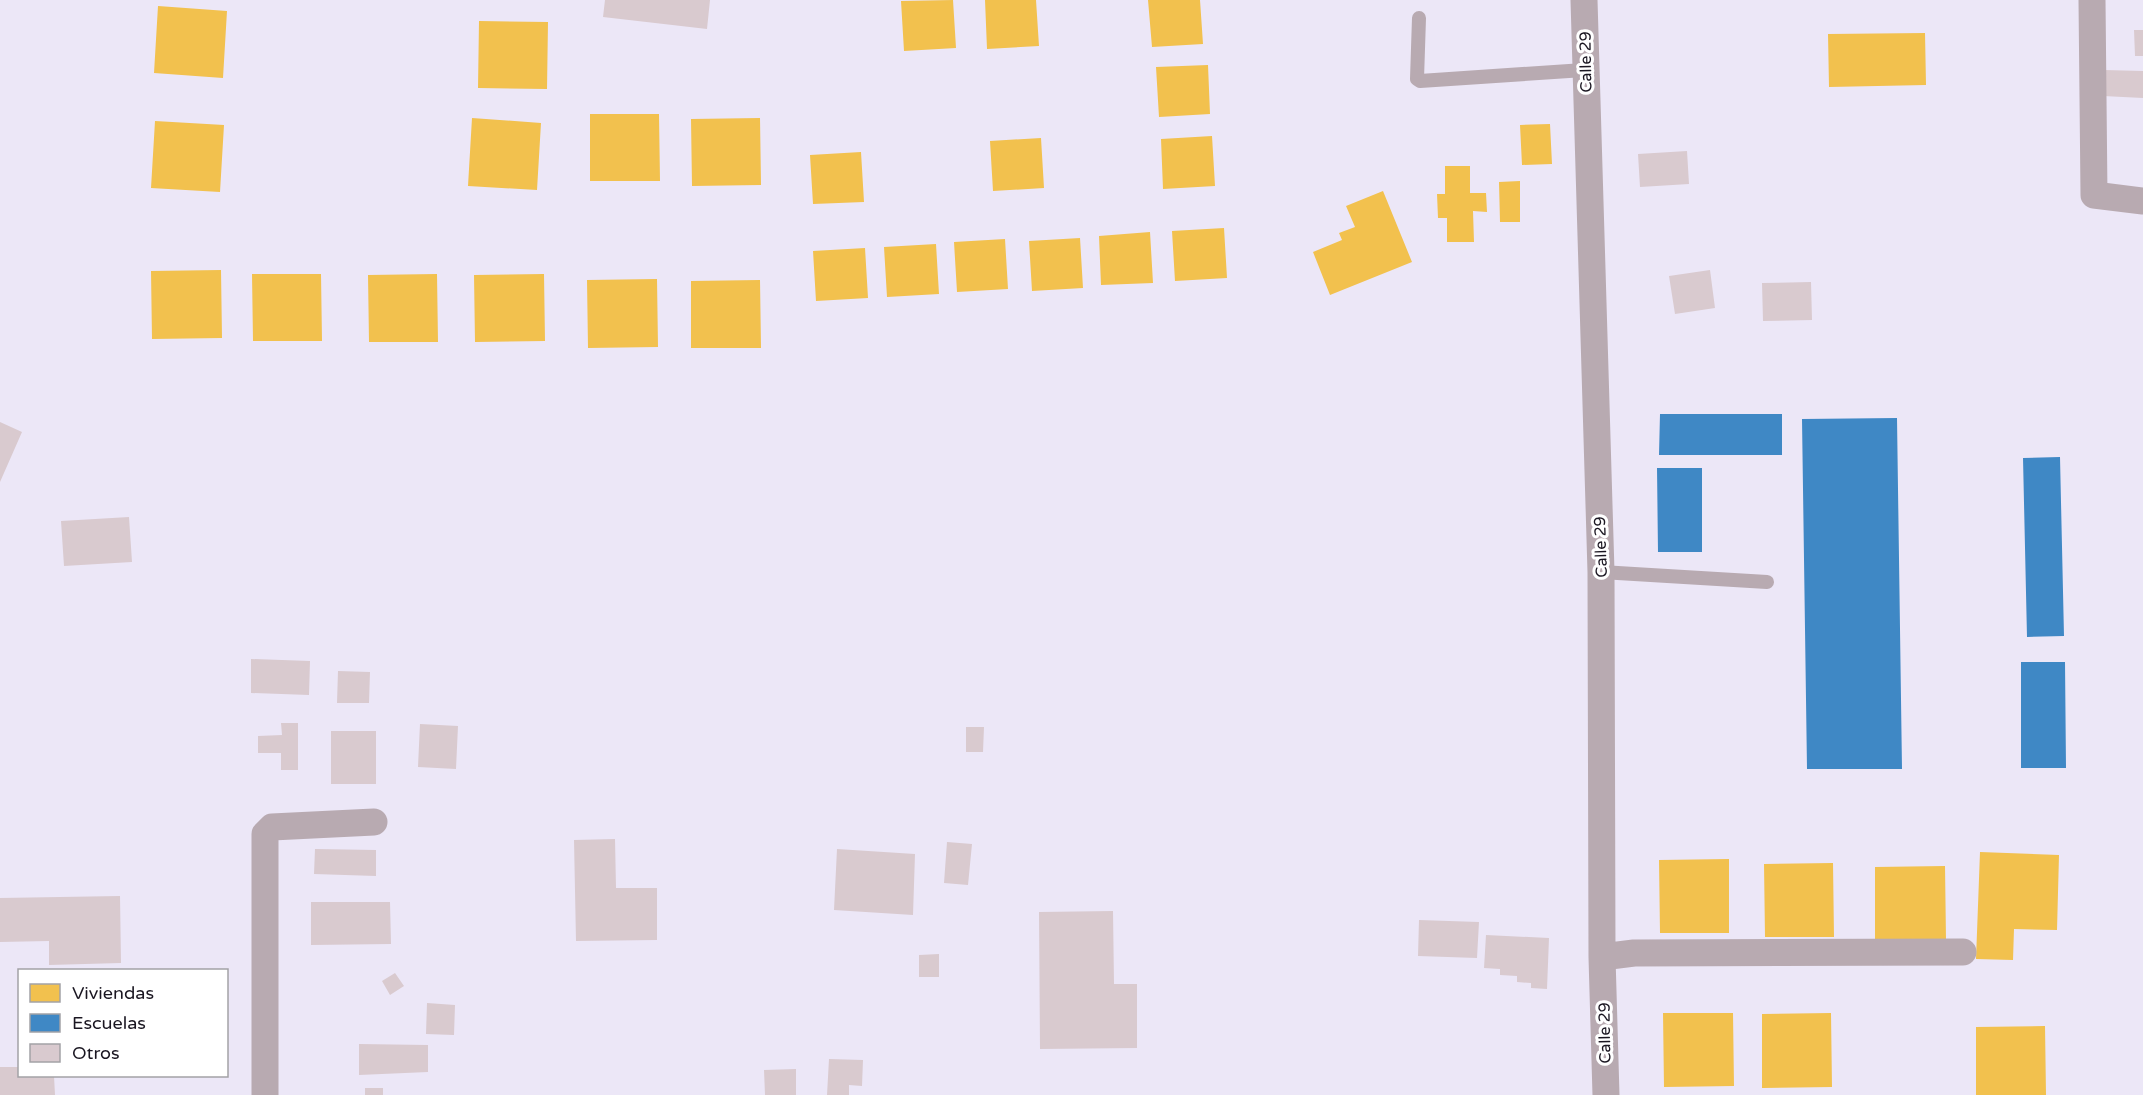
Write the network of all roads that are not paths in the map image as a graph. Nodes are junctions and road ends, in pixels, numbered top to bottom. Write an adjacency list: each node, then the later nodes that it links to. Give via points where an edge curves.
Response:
1 (1584, 0): 4 (street, Calle 29)
2 (2092, 0): 5 (street, via 2094,195)
3 (1419, 18): 4 (lane, via 1420,81)
4 (1584, 70): 6 (street, Calle 29)
5 (2143, 201)
6 (1601, 572): 7 (lane); 10 (street, Calle 29)
7 (1767, 582)
8 (374, 822): 11 (street, via 272,827 265,834)
9 (1962, 952): 10 (street, via 1634,953)
10 (1602, 957): 12 (street, Calle 29)
11 (265, 1095)
12 (1606, 1095)

